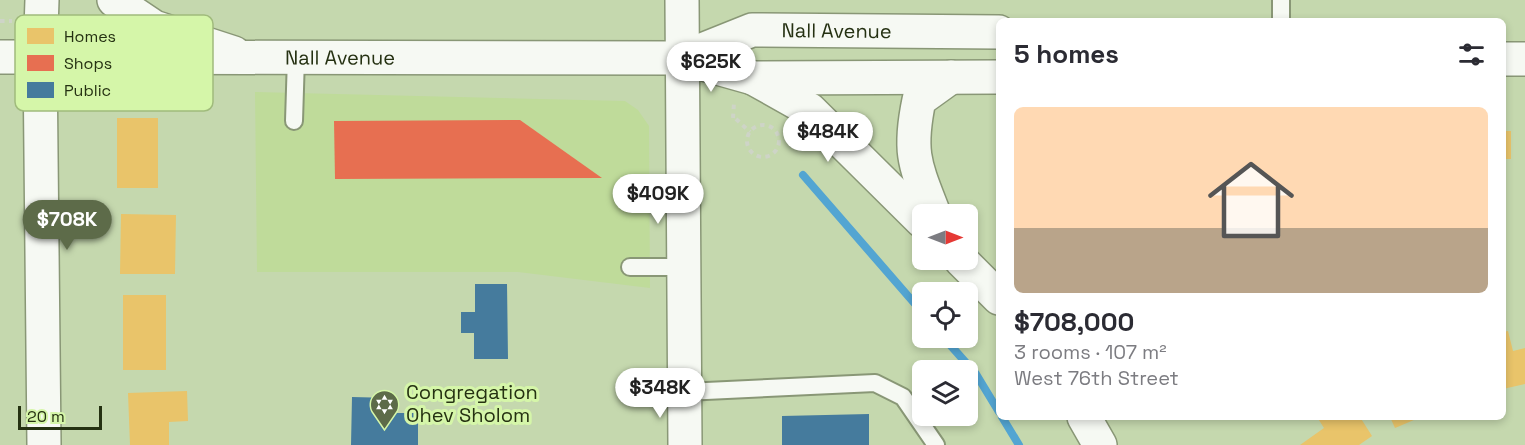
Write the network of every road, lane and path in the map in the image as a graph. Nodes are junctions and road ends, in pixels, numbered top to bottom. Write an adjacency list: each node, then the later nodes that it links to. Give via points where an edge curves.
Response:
1 (42, 0): 5 (main road)
2 (114, 0): 6 (main road)
3 (682, 0): 13 (main road)
4 (1281, 0): 7 (lane)
5 (41, 15)
6 (136, 15)
7 (1281, 18)
8 (996, 32): 13 (main road, Nall Avenue, via 752,30)
9 (213, 45): 11 (main road)
10 (213, 57): 11 (main road, Nall Avenue)
11 (250, 57): 12 (main road, Nall Avenue)
12 (296, 57): 13 (main road, Nall Avenue); 21 (lane)
13 (682, 58): 18 (main road, Nall Avenue); 26 (main road)
14 (1506, 59): 15 (main road)
15 (1525, 59)
16 (951, 77): 17 (main road, Nall Avenue); 18 (main road, Nall Avenue); 23 (main road, via 919,100 912,135 922,189)
17 (996, 77)
18 (753, 78): 24 (main road, via 810,110)
19 (41, 111): 31 (main road)
20 (736, 119): 22 (path)
21 (294, 121)
22 (750, 132): 22 (path, via 748,147 755,155 770,156 778,150 780,138 774,129 764,124)
23 (929, 204)
24 (912, 211)
25 (630, 267): 26 (lane)
26 (684, 267): 29 (main road)
27 (971, 270): 28 (main road)
28 (996, 295)
29 (685, 392): 32 (main road); 33 (lane, via 875,382 903,397)
30 (1086, 420): 34 (main road)
31 (44, 445)
32 (685, 445)
33 (936, 445)
34 (1100, 445)

